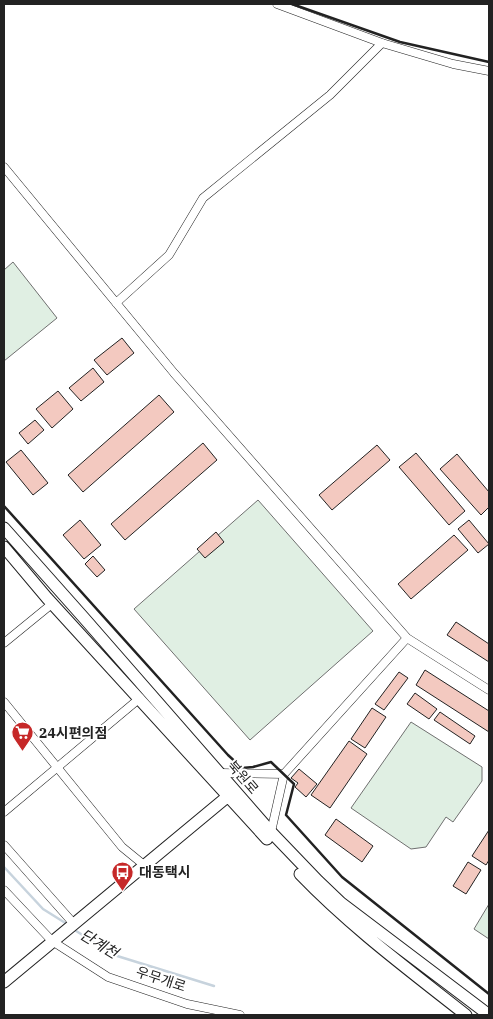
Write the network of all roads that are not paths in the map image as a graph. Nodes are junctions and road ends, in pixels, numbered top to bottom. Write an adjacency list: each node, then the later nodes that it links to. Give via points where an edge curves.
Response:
1 (277, 4): 2 (street)
2 (382, 44): 3 (street); 5 (street, via 330,94 203,198 170,256)
3 (489, 71)
4 (4, 167): 5 (street)
5 (116, 303): 9 (street)
6 (4, 528): 15 (street, 북원로)
7 (4, 547): 8 (street, 북원로)
8 (53, 603): 10 (street); 12 (street, 북원로)
9 (407, 638): 11 (street); 16 (street)
10 (4, 643)
11 (489, 690)
12 (140, 698): 14 (street); 17 (street, 북원로)
13 (4, 702): 14 (street)
14 (58, 766): 18 (street); 21 (street, via 122,847)
15 (220, 773): 16 (street); 17 (street, 북원로)
16 (284, 774): 19 (street)
17 (231, 793): 19 (street, 북원로); 21 (street); 27 (street, 북원로, via 280,852 334,908)
18 (4, 812)
19 (271, 832): 28 (street, 북원로, via 341,903)
20 (4, 845): 23 (street)
21 (144, 866): 23 (street)
22 (4, 890): 24 (street, 우무개로)
23 (74, 924): 24 (street)
24 (54, 940): 25 (street); 26 (street, 우무개로, via 108,977 187,1004)
25 (4, 982)
26 (240, 1015)
27 (466, 1015)
28 (489, 1015)

